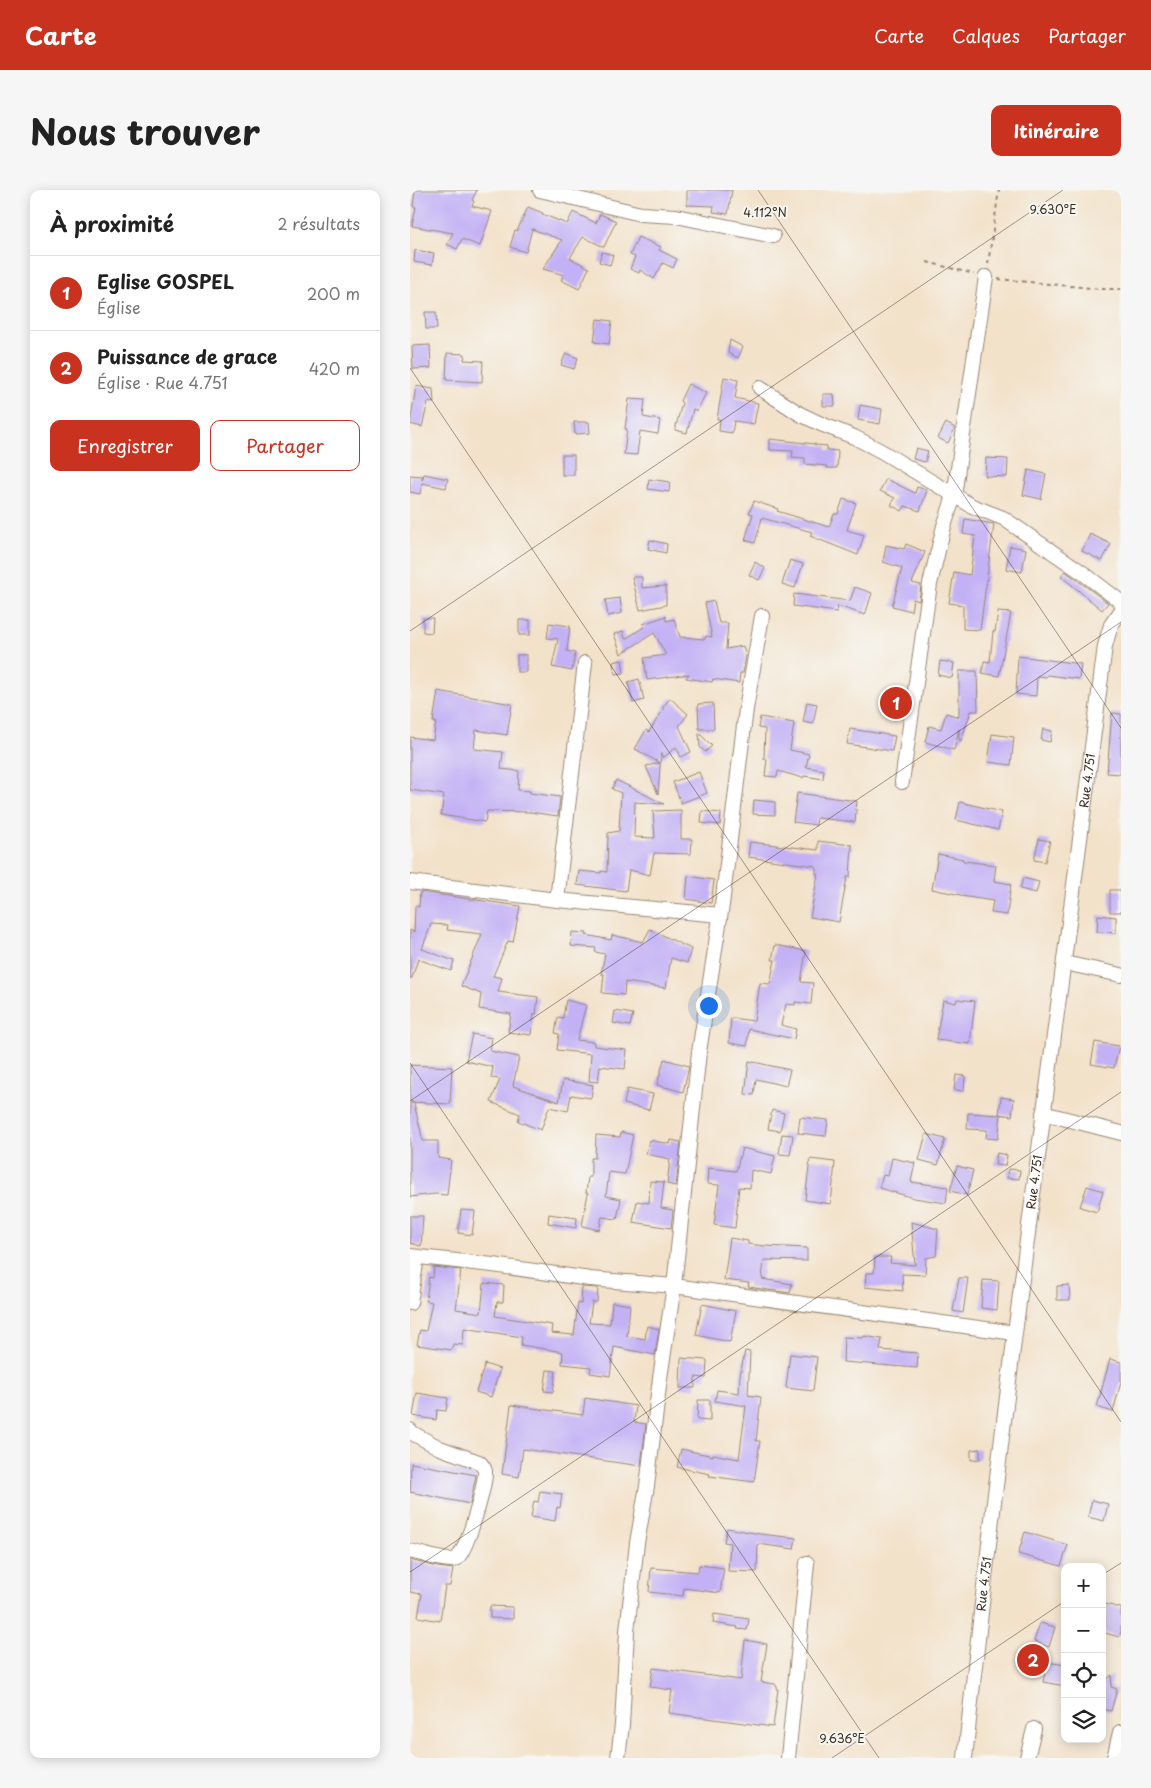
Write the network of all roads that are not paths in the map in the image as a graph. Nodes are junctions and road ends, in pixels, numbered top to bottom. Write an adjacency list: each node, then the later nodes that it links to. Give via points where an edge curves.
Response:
1 (540, 190): 2 (street, via 641,214 676,216)
2 (773, 236)
3 (986, 277): 5 (street)
4 (760, 388): 5 (street, via 807,417 881,452)
5 (954, 496): 6 (street, via 1003,518); 10 (street, via 930,584)
6 (1121, 602)
7 (1121, 611): 14 (street, Rue 4.751, via 1111,624 1105,646)
8 (762, 616): 13 (street, via 746,709)
9 (585, 663): 12 (street)
10 (902, 782)
11 (410, 882): 12 (street)
12 (557, 900): 13 (street)
13 (720, 915): 19 (street, via 699,1052)
14 (1064, 963): 15 (street); 16 (street, Rue 4.751)
15 (1121, 975)
16 (1043, 1113): 17 (street); 21 (street, Rue 4.751)
17 (1121, 1133)
18 (414, 1257): 19 (street); 20 (street)
19 (674, 1286): 21 (street); 27 (street, via 637,1543)
20 (410, 1303)
21 (1015, 1333): 29 (street, Rue 4.751)
22 (410, 1430): 23 (street, via 440,1448 479,1462 484,1466 485,1474 478,1509 461,1555 446,1560)
23 (410, 1551)
24 (807, 1563): 28 (street)
25 (1034, 1728): 30 (street)
26 (1120, 1732): 31 (street)
27 (618, 1758)
28 (788, 1758)
29 (965, 1758)
30 (1027, 1758)
31 (1114, 1758)

